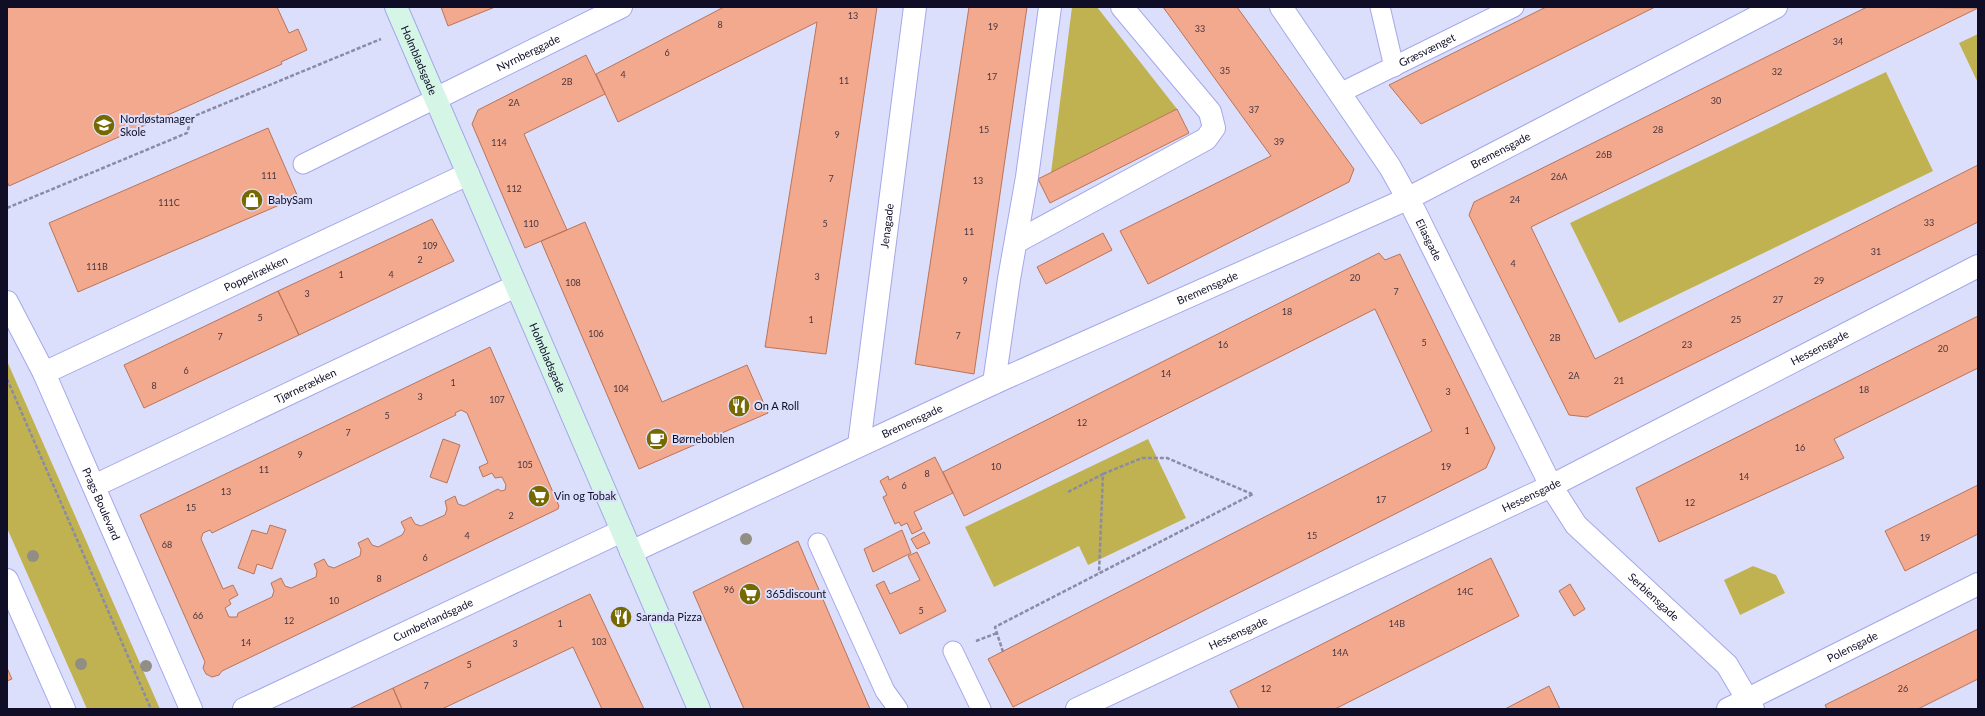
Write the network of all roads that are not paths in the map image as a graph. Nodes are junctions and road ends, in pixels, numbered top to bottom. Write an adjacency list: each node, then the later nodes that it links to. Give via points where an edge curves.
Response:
1 (396, 7): 12 (street, Holmbladsgade)
2 (621, 7): 12 (street, Nyrnberggade)
3 (915, 7): 22 (street, Jenagade)
4 (1050, 7): 16 (street)
5 (1122, 7): 16 (street, via 1210,112 1214,128 1206,139)
6 (1281, 7): 11 (street, Eliasgade)
7 (1380, 7): 10 (lane)
8 (1514, 7): 10 (lane, Græsvænget)
9 (1776, 7): 15 (street, Bremensgade)
10 (1394, 67): 11 (lane, Græsvænget)
11 (1340, 93): 15 (street, Eliasgade, via 1390,167)
12 (435, 99): 13 (lane); 14 (street, Holmbladsgade)
13 (303, 164)
14 (468, 174): 18 (street, Holmbladsgade); 20 (street, Poppelrækken)
15 (1407, 199): 21 (street, Bremensgade); 24 (street, Eliasgade)
16 (1016, 242): 21 (street)
17 (1978, 266): 24 (street, Hessensgade)
18 (516, 286): 23 (street, Tjørnerækken); 25 (street, Holmbladsgade)
19 (7, 302): 20 (street, Prags Boulevard)
20 (44, 373): 23 (street, Prags Boulevard)
21 (994, 383): 22 (street, Bremensgade)
22 (859, 445): 27 (street, Bremensgade)
23 (94, 486): 33 (street, Prags Boulevard)
24 (1551, 486): 31 (street, Serbiensgade, via 1576,525 1727,665); 38 (street, Hessensgade)
25 (622, 531): 27 (street, Holmbladsgade); 34 (street, Cumberlandsgade)
26 (818, 543): 36 (lane, via 885,691)
27 (631, 552): 35 (street, Holmbladsgade)
28 (7, 580): 32 (street)
29 (1978, 584): 31 (street, Polensgade)
30 (954, 651): 37 (lane)
31 (1750, 704): 39 (street, Polensgade)
32 (64, 709)
33 (191, 709)
34 (244, 709)
35 (699, 709)
36 (898, 709)
37 (981, 709)
38 (1077, 709)
39 (1728, 709)

